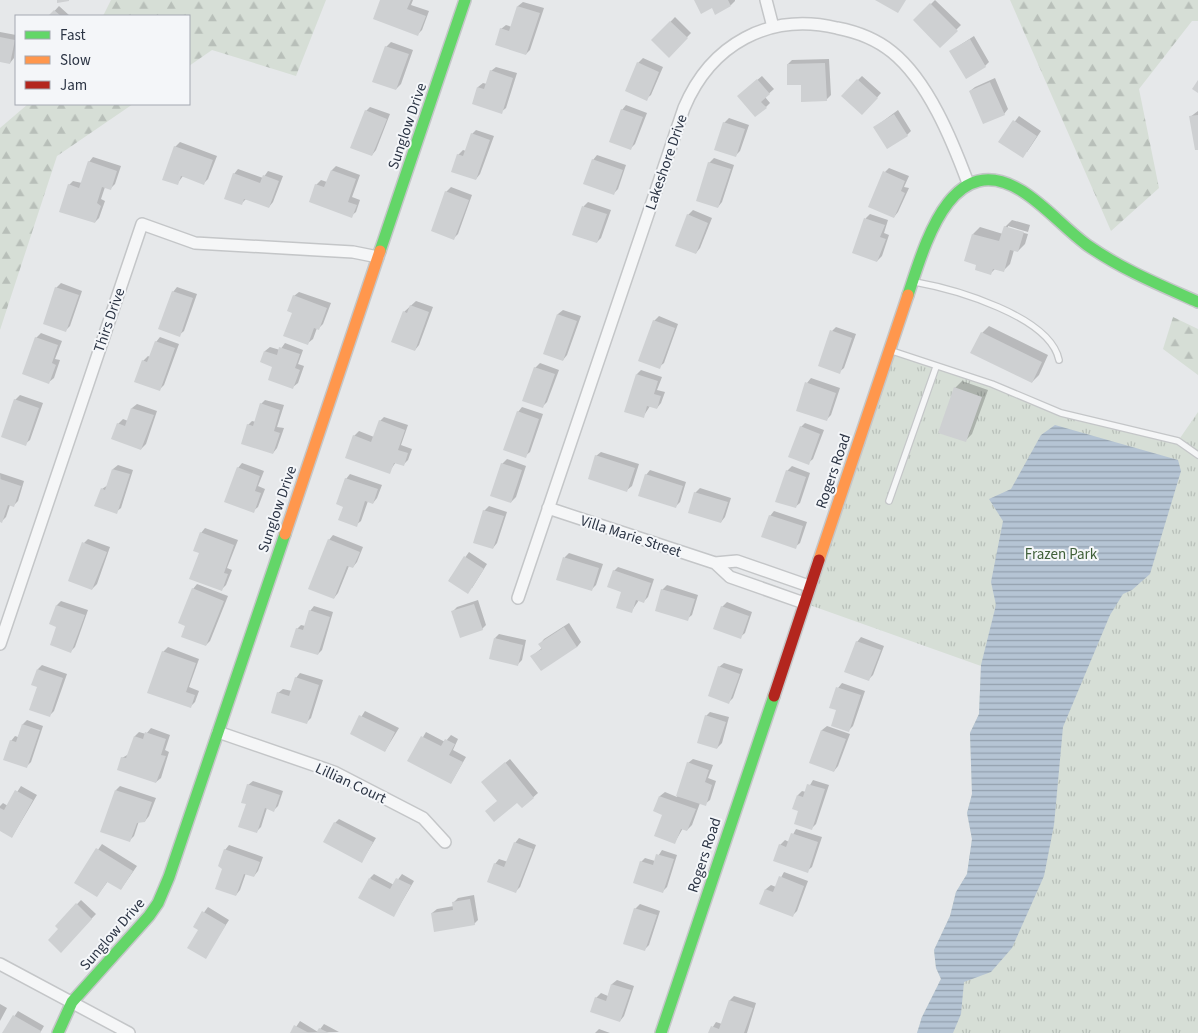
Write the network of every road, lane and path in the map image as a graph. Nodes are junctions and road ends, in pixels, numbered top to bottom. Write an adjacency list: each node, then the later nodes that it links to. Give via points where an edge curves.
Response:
1 (465, 0): 5 (street, Sunglow Drive)
2 (766, 0): 3 (street)
3 (773, 28): 4 (street, Lakeshore Drive, via 787,24 821,24 860,33 893,52 913,73 930,100); 13 (street, Lakeshore Drive, via 749,35 729,47 706,71 689,96)
4 (968, 182): 6 (street, Rogers Road, via 960,187 942,211); 7 (street, via 987,179 1021,190 1094,250 1129,272)
5 (378, 257): 18 (street, Thirs Drive, via 352,252 194,242 142,224); 19 (street, Sunglow Drive)
6 (913, 281): 8 (street, Rogers Road); 9 (lane, via 963,293 994,305 1052,342)
7 (1198, 302)
8 (890, 350): 10 (lane); 15 (street, Rogers Road)
9 (1059, 360)
10 (936, 366): 11 (lane, via 992,384 1061,413 1178,441); 12 (lane)
11 (1198, 455)
12 (889, 501)
13 (548, 508): 14 (street, Villa Marie Street); 16 (street, Lakeshore Drive)
14 (715, 563): 15 (street, Villa Marie Street, via 737,561); 17 (street, Villa Marie Street, via 730,577)
15 (810, 586): 17 (street, Rogers Road)
16 (518, 598)
17 (804, 602): 25 (street, Rogers Road)
18 (0, 644)
19 (218, 732): 20 (street, Lillian Court, via 334,772 422,818); 22 (street, Sunglow Drive, via 158,903)
20 (445, 842)
21 (0, 964): 22 (street)
22 (72, 1002): 23 (street, Sunglow Drive); 24 (street)
23 (58, 1033)
24 (130, 1033)
25 (661, 1033)

